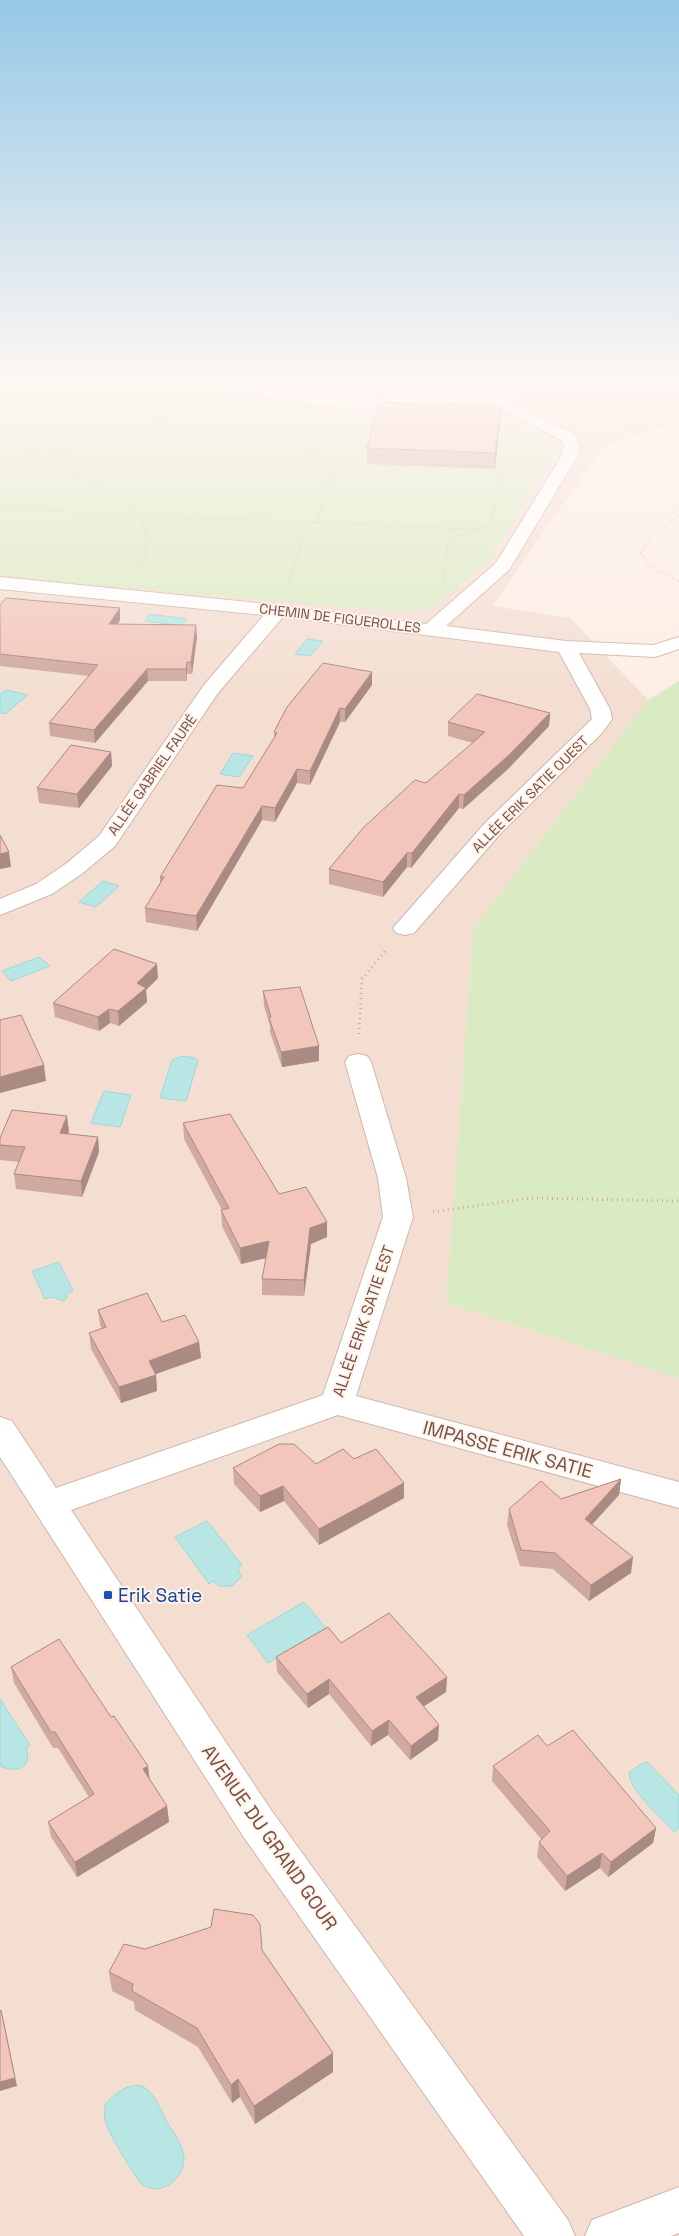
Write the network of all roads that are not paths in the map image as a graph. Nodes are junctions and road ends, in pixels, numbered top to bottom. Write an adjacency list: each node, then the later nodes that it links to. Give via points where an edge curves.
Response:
1 (552, 484): 4 (street, via 503,566)
2 (0, 583): 3 (street, CHEMIN DE FIGUEROLLES)
3 (282, 612): 4 (street, CHEMIN DE FIGUEROLLES); 7 (street, ALLÉE GABRIEL FAURÉ, via 211,689 106,841 44,889)
4 (432, 629): 6 (street, CHEMIN DE FIGUEROLLES)
5 (679, 643): 6 (street, CHEMIN DE FIGUEROLLES, via 655,651)
6 (566, 647): 8 (street, ALLÉE ERIK SATIE OUEST, via 600,709 602,719 493,828)
7 (0, 908)
8 (404, 928)
9 (358, 1062): 10 (street, ALLÉE ERIK SATIE EST, via 392,1178 398,1217)
10 (337, 1403): 12 (street, IMPASSE ERIK SATIE); 13 (street, ALLÉE ERIK SATIE EST)
11 (0, 1431): 13 (street, AVENUE DU GRAND GOUR)
12 (679, 1495)
13 (49, 1505): 15 (street, AVENUE DU GRAND GOUR, via 257,1823)
14 (679, 2210): 16 (street)
15 (552, 2236)
16 (608, 2236)

